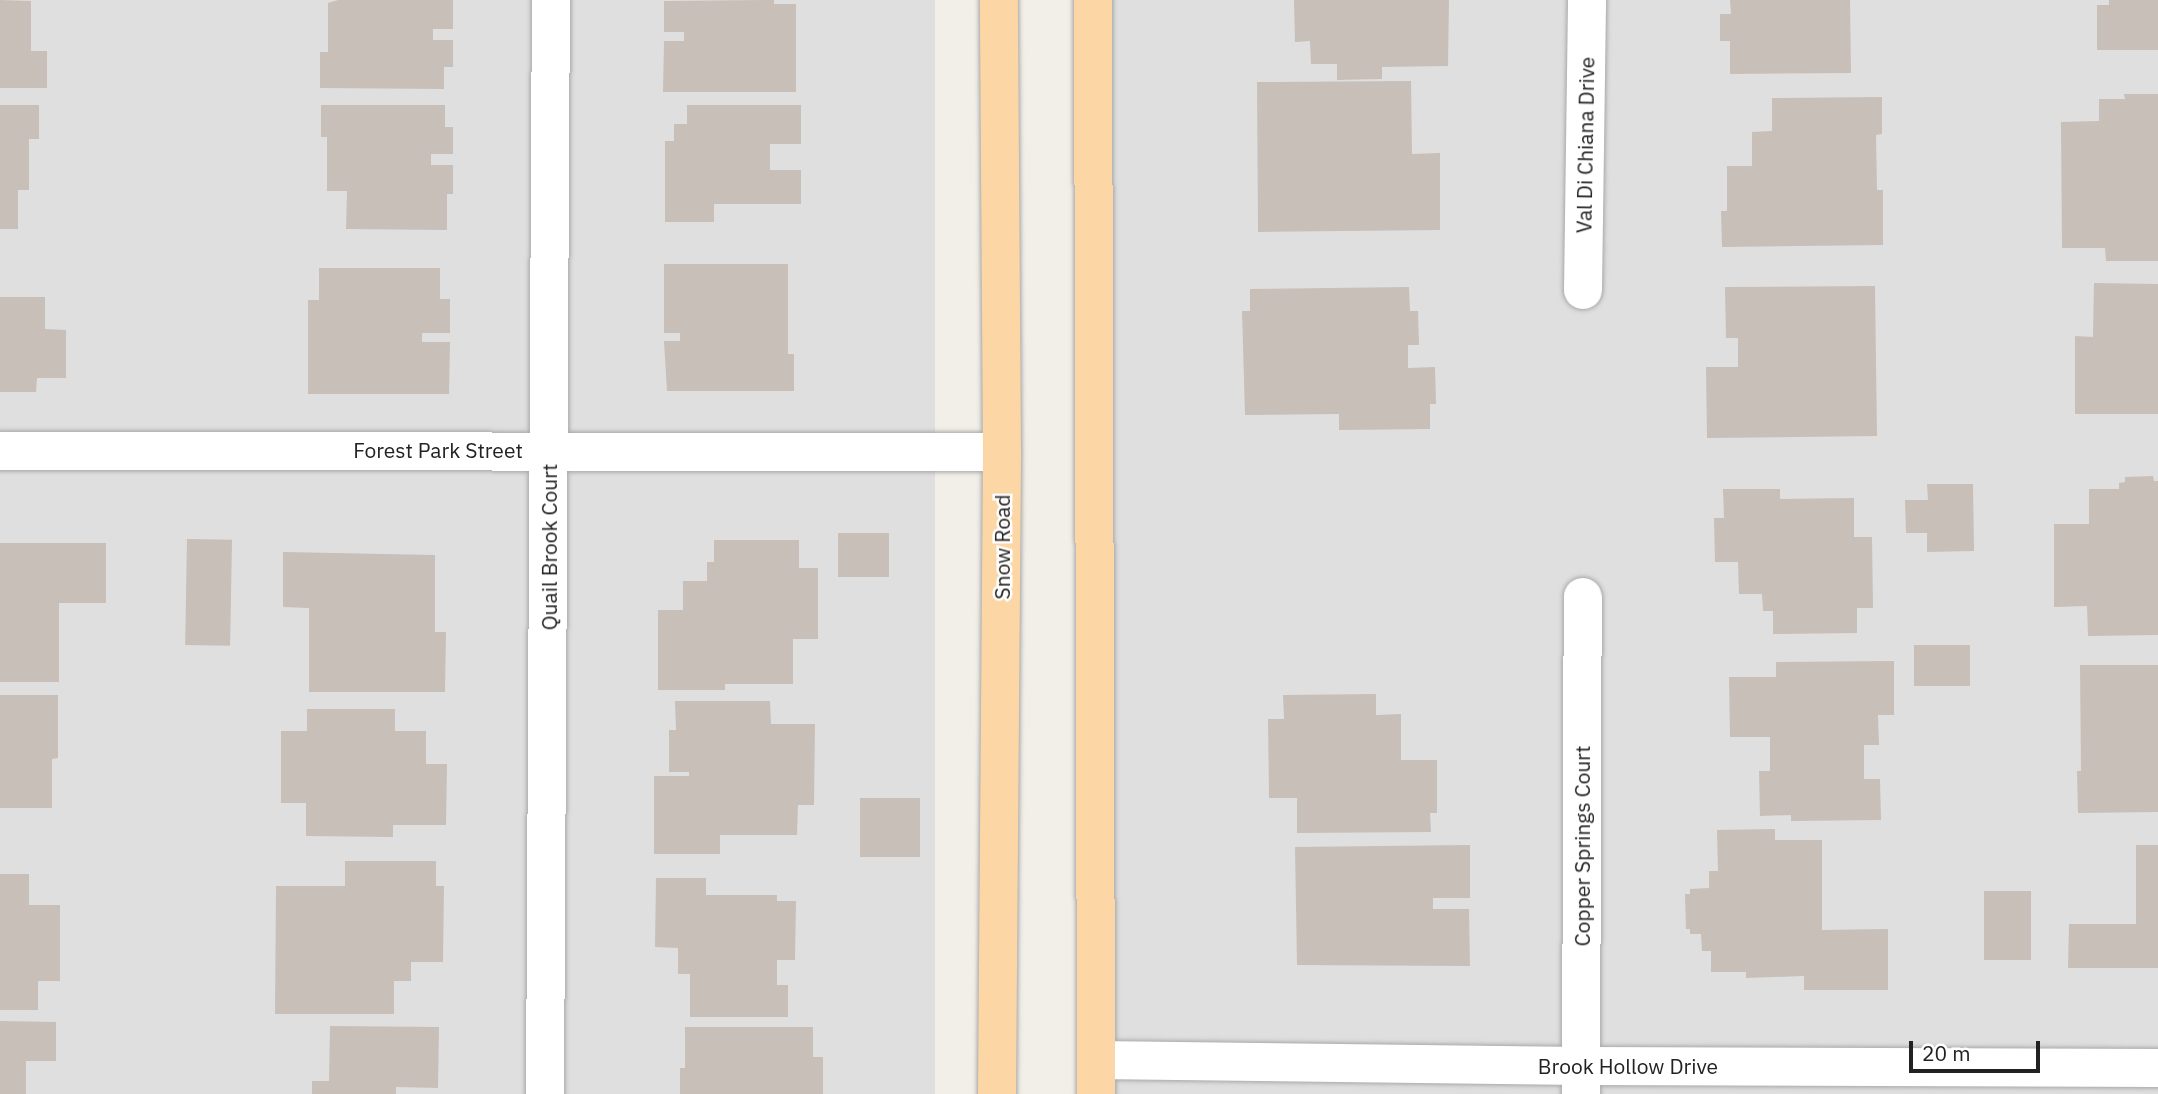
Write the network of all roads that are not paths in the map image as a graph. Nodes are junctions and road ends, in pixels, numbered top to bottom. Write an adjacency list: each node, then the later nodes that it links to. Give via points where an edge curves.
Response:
1 (551, 0): 6 (street, Quail Brook Court)
2 (999, 0): 8 (main road, Snow Road)
3 (1093, 0): 11 (main road)
4 (1587, 0): 5 (street, Val Di Chiana Drive)
5 (1583, 290)
6 (550, 449): 7 (street, Forest Park Street); 8 (street, Forest Park Street); 13 (street, Quail Brook Court)
7 (0, 451)
8 (1002, 452): 14 (main road, Snow Road)
9 (1583, 597): 12 (street, Copper Springs Court)
10 (2158, 1068): 12 (street, Brook Hollow Drive)
11 (1097, 1077): 12 (street, Brook Hollow Drive)
12 (1581, 1080)
13 (545, 1094)
14 (997, 1094)

